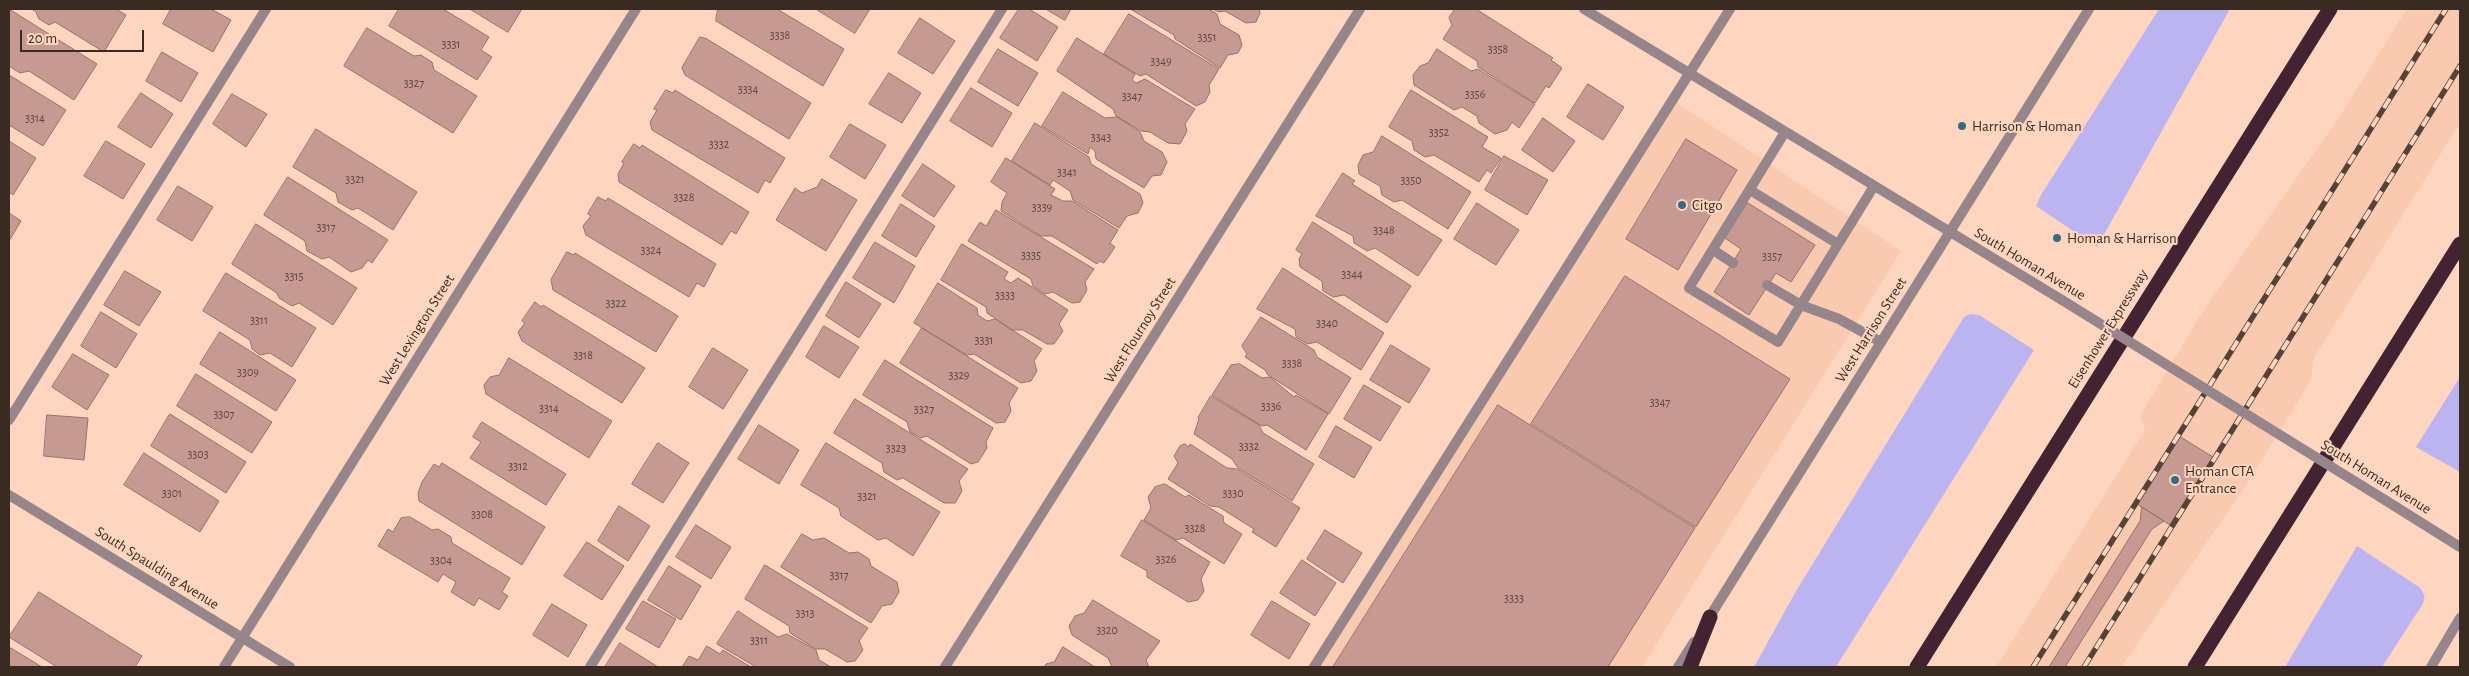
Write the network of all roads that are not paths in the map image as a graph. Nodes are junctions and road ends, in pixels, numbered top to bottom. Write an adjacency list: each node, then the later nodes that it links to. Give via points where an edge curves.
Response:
1 (266, 9): 21 (street)
2 (636, 9): 26 (street, West Lexington Street)
3 (1002, 9): 29 (street)
4 (1360, 9): 30 (street, West Flournoy Street)
5 (1584, 9): 9 (street, South Homan Avenue)
6 (1730, 9): 9 (street)
7 (2090, 9): 13 (street, West Harrison Street)
8 (2330, 9): 34 (highway, Eisenhower Expressway)
9 (1690, 74): 10 (street, South Homan Avenue); 31 (street)
10 (1785, 132): 11 (street, South Homan Avenue); 12 (street)
11 (1874, 186): 13 (street, South Homan Avenue); 14 (street)
12 (1750, 190): 14 (street); 16 (street)
13 (1949, 232): 20 (street, West Harrison Street); 23 (street, South Homan Avenue, bridge)
14 (1838, 244): 19 (street)
15 (2460, 244): 35 (highway)
16 (1713, 250): 17 (street); 19 (street, via 1690,288 1778,342)
17 (1733, 263)
18 (1768, 285): 19 (street)
19 (1801, 305): 20 (street, via 1839,319)
20 (1881, 342): 24 (street, West Harrison Street)
21 (9, 420)
22 (9, 495): 26 (street, South Spaulding Avenue)
23 (2460, 547)
24 (1710, 617): 32 (street, West Harrison Street); 33 (highway)
25 (2460, 618): 36 (street)
26 (242, 638): 27 (street, West Lexington Street); 28 (street, South Spaulding Avenue)
27 (224, 667)
28 (290, 667)
29 (590, 667)
30 (946, 667)
31 (1314, 667)
32 (1678, 667)
33 (1690, 667)
34 (1917, 667)
35 (2195, 667)
36 (2431, 667)

